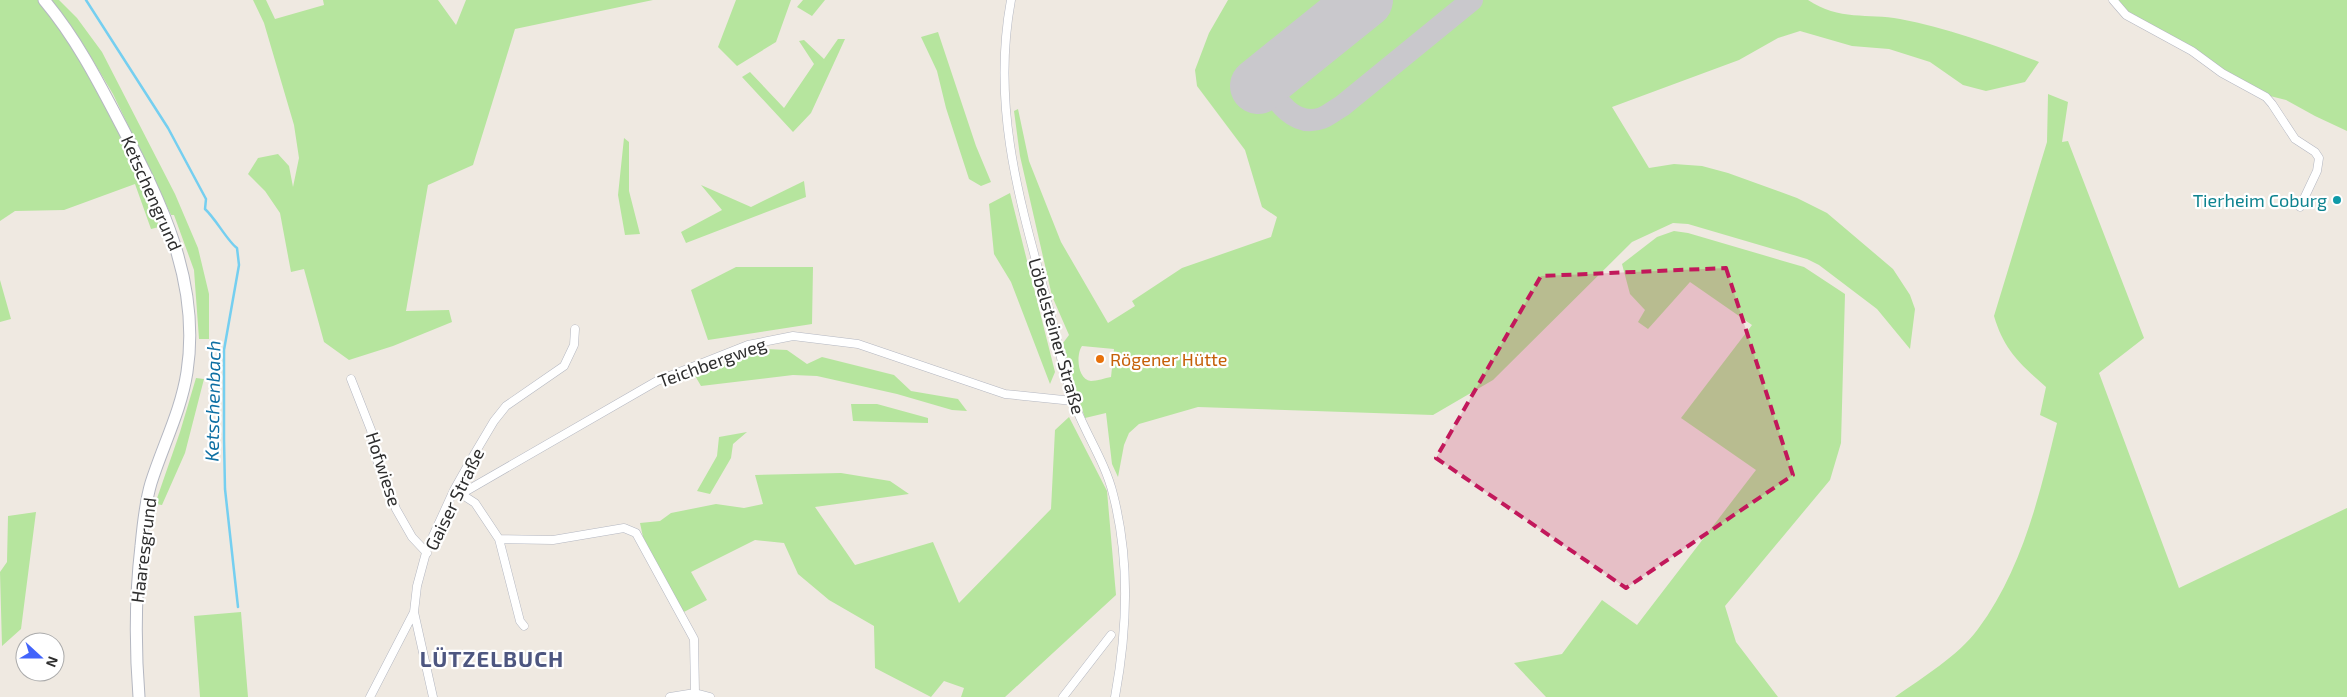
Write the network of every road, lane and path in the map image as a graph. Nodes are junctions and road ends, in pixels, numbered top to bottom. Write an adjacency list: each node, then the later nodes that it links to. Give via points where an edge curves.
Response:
1 (44, 0): 8 (street, Ketschengrund, via 93,71 149,178 176,244 184,274 190,344)
2 (1011, 0): 7 (street, Löbelsteiner Straße, via 1003,67 1009,142 1028,232)
3 (2112, 0): 4 (street, via 2126,15 2266,97 2295,139 2319,158 2317,171)
4 (2300, 207)
5 (574, 329): 9 (street, Gaiser Straße, via 574,345 564,366 506,406 494,421)
6 (351, 379): 11 (street, Hofwiese, via 371,430 375,456 396,509 412,537)
7 (1073, 401): 9 (street, Teichbergweg, via 1005,394 858,344 793,336 748,345 657,381); 22 (street, Löbelsteiner Straße, via 1105,470 1120,530 1124,609)
8 (179, 407): 16 (street, Haaresgrund, via 152,482 144,522 135,621)
9 (458, 492): 10 (street, via 475,503); 11 (street, Gaiser Straße)
10 (499, 540): 13 (street); 15 (street, via 553,540 620,529 633,530 694,639)
11 (427, 553): 12 (street, Gaiser Straße)
12 (414, 612): 17 (street, Gaiser Straße); 18 (street)
13 (524, 626)
14 (1111, 635): 21 (street)
15 (696, 694): 19 (street); 20 (street)
16 (139, 697)
17 (370, 697)
18 (433, 697)
19 (670, 697)
20 (710, 697)
21 (1062, 697)
22 (1115, 697)

